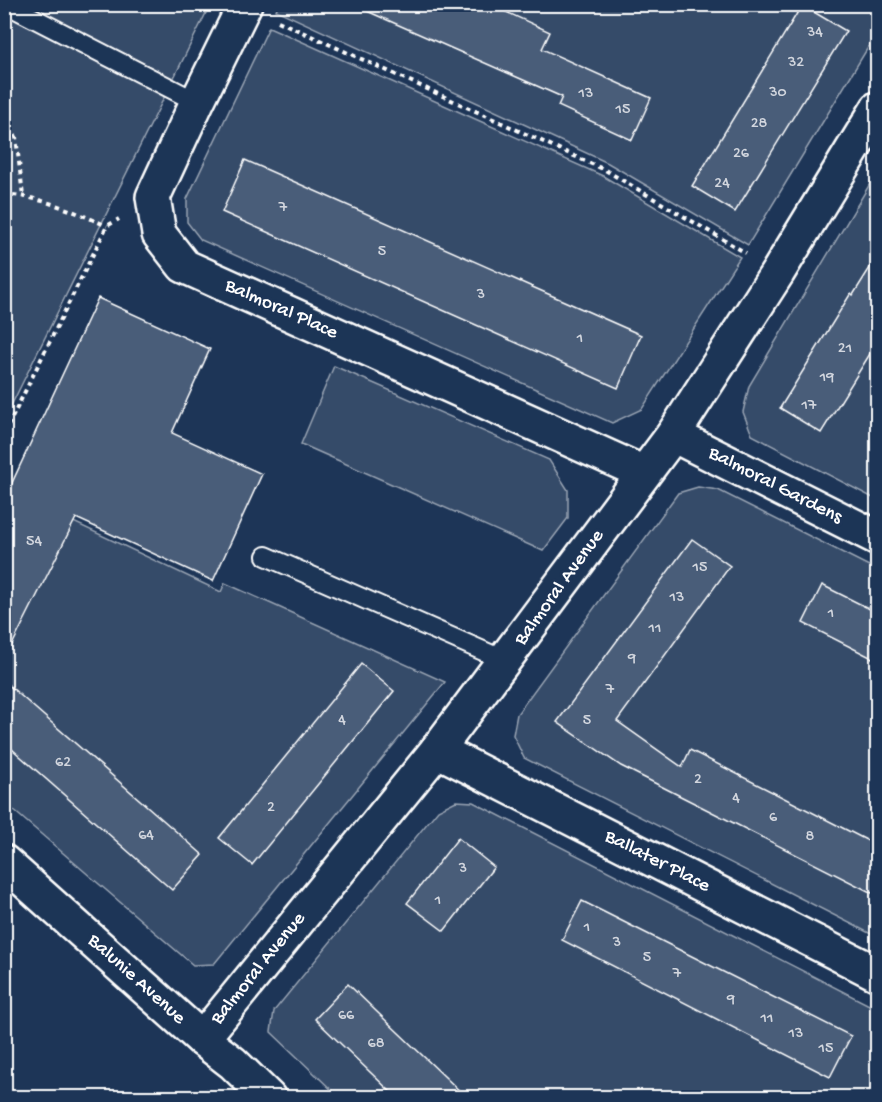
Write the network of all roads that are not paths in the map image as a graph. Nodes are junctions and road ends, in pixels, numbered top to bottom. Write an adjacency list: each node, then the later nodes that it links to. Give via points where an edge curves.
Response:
1 (6, 4): 3 (lane)
2 (245, 5): 3 (street)
3 (196, 102): 6 (street, Balmoral Place, via 153,197 159,234 184,266)
4 (878, 108): 5 (street, Balmoral Avenue)
5 (674, 435): 6 (street, Balmoral Avenue); 7 (street, Balmoral Gardens)
6 (644, 473): 9 (street, Balmoral Avenue)
7 (878, 538)
8 (266, 556): 9 (lane)
9 (506, 661): 10 (street, Balmoral Avenue)
10 (437, 750): 12 (street, Ballater Place); 13 (street, Balmoral Avenue)
11 (4, 862): 13 (street, Balunie Avenue)
12 (878, 974)
13 (202, 1039): 14 (street, Balunie Avenue)
14 (269, 1098)

